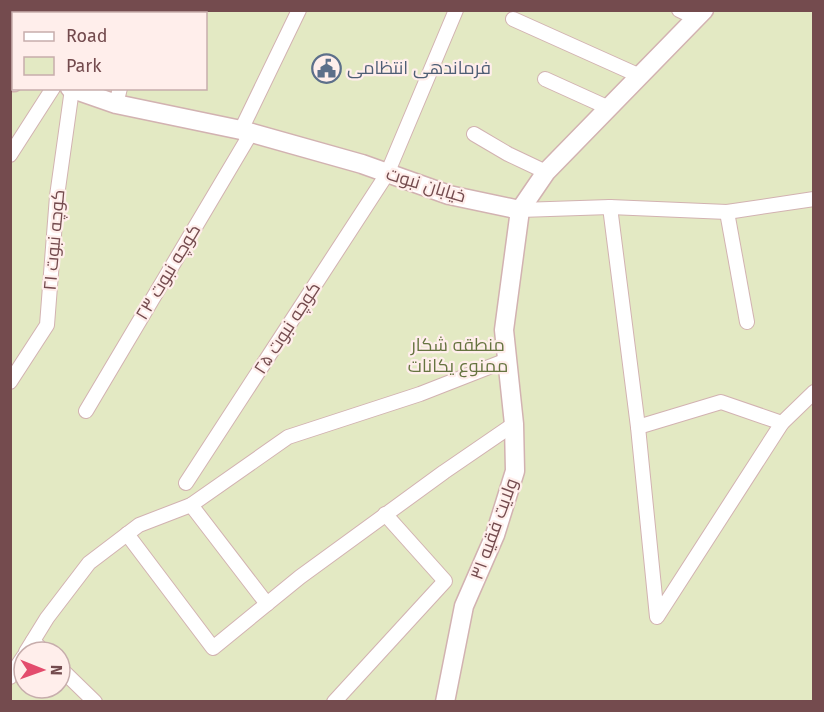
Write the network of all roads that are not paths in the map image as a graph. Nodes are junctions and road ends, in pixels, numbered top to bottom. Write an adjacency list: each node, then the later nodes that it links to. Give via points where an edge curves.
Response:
1 (299, 10): 13 (street, کوچه نبوت ۲۳)
2 (456, 10): 17 (street, کوچه نبوت ۲۵)
3 (679, 10): 4 (street)
4 (700, 14): 6 (street)
5 (513, 20): 6 (street)
6 (640, 76): 12 (street)
7 (545, 79): 12 (street)
8 (52, 90): 15 (street)
9 (71, 90): 24 (street, کوچه نبوت ۲۱, via 57,196 47,325)
10 (78, 90): 11 (street, خیابان نبوت)
11 (118, 96): 13 (street, خیابان نبوت)
12 (609, 108): 16 (street)
13 (246, 132): 17 (street, خیابان نبوت); 26 (street, کوچه نبوت ۲۳)
14 (474, 134): 16 (street)
15 (10, 155)
16 (546, 172): 20 (street)
17 (387, 174): 20 (street, خیابان نبوت, via 449,195); 30 (street, کوچه نبوت ۲۵)
18 (813, 199): 21 (street)
19 (610, 207): 20 (street); 21 (street); 29 (street)
20 (520, 210): 23 (street, ولایت فقیه ۳۱, via 504,330)
21 (727, 212): 22 (street)
22 (747, 322)
23 (507, 360): 28 (street, ولایت فقیه ۳۱); 31 (street, via 420,394 288,437)
24 (10, 382)
25 (813, 392): 27 (street)
26 (86, 411)
27 (782, 423): 29 (street, via 721,402); 29 (street, via 657,617)
28 (514, 424): 32 (street); 39 (street, ولایت فقیه ۳۱, via 515,471 495,534 464,606)
29 (638, 427)
30 (186, 483)
31 (191, 505): 33 (street, via 139,525); 34 (street)
32 (385, 514): 34 (street); 38 (street, via 445,581)
33 (127, 534): 34 (street, via 213,648); 35 (street, via 89,563)
34 (267, 604)
35 (34, 640)
36 (72, 680): 37 (street)
37 (95, 702)
38 (334, 702)
39 (445, 702)

